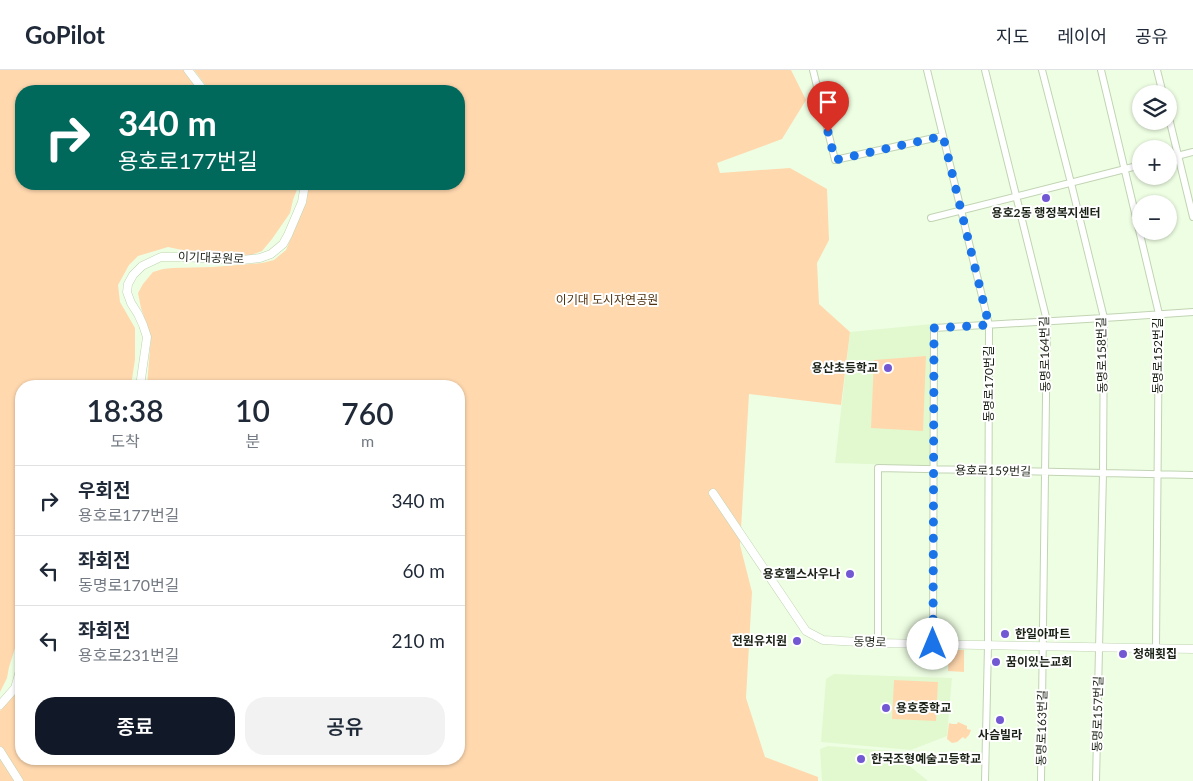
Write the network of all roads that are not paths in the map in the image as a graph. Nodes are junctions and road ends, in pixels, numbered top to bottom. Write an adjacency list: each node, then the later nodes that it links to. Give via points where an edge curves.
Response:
1 (188, 70): 8 (street)
2 (814, 70): 11 (street, via 835,160)
3 (927, 70): 11 (street, 동명로170번길)
4 (985, 70): 18 (street, 동명로164번길)
5 (1042, 70): 16 (street, 동명로158번길)
6 (1101, 70): 15 (street, 동명로152번길)
7 (1157, 70): 9 (street)
8 (199, 85)
9 (1161, 85)
10 (1172, 130): 13 (street)
11 (943, 136): 19 (street, 동명로170번길)
12 (1193, 152): 13 (street)
13 (1178, 156): 20 (street)
14 (1132, 167): 15 (street)
15 (1125, 169): 16 (street); 23 (street, 동명로152번길)
16 (1071, 182): 18 (street); 24 (street, 동명로158번길)
17 (304, 190): 27 (street, 이기대공원로, via 288,236 271,254 242,260 161,257 142,266 133,275 127,292 147,337)
18 (1016, 196): 19 (street); 25 (street, 동명로164번길)
19 (961, 210): 21 (street); 26 (street, 동명로170번길)
20 (1193, 217)
21 (931, 218)
22 (1193, 312): 23 (street)
23 (1159, 314): 24 (street); 32 (street, 동명로152번길)
24 (1104, 318): 25 (street); 31 (street, 동명로158번길)
25 (1047, 321): 26 (street); 30 (street, 동명로164번길)
26 (989, 325): 28 (street, via 934,328); 29 (street, 동명로170번길)
27 (141, 380)
28 (934, 469): 29 (street, 용호로159번길); 35 (street, 용호로159번길, via 878,468); 36 (street)
29 (988, 470): 30 (street, 용호로159번길); 37 (street, 동명로170번길)
30 (1045, 472): 31 (street, 용호로159번길); 38 (street, 동명로164번길)
31 (1103, 473): 32 (street, 용호로159번길); 39 (street, 동명로158번길)
32 (1158, 474): 33 (street, 용호로159번길); 40 (street, 동명로152번길)
33 (1193, 475)
34 (713, 493): 35 (street, 동명로, via 806,631 823,640)
35 (878, 643): 36 (street, 동명로)
36 (933, 644): 37 (street, 동명로)
37 (988, 645): 38 (street, 동명로); 46 (street, 동명로170번길)
38 (1043, 646): 39 (street, 동명로); 47 (street, 동명로163번길)
39 (1099, 647): 40 (street, 동명로); 48 (street, 동명로157번길)
40 (1156, 648): 41 (street, 동명로)
41 (1193, 649)
42 (15, 688): 43 (street)
43 (0, 705)
44 (0, 751): 45 (street)
45 (19, 781)
46 (985, 781)
47 (1041, 781)
48 (1096, 781)

